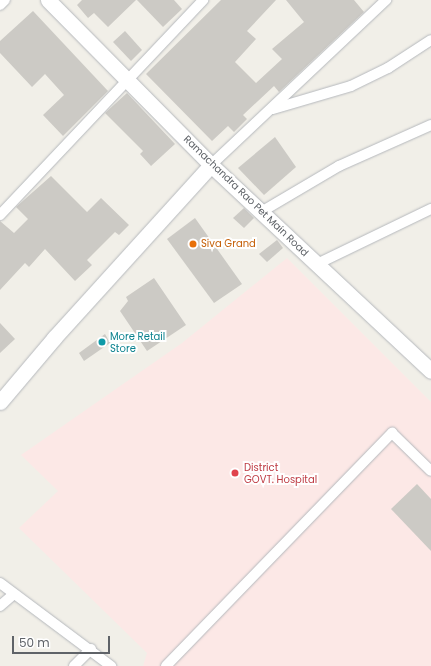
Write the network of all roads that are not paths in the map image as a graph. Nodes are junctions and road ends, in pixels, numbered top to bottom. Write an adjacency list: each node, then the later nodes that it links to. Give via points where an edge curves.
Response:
1 (5, 0): 5 (street)
2 (48, 0): 7 (street, Ramachandra Rao Pet Main Road)
3 (203, 0): 7 (street)
4 (386, 0): 8 (street)
5 (0, 5)
6 (431, 40): 8 (street, via 388,68 351,86)
7 (128, 78): 10 (street, Ramachandra Rao Pet Main Road); 13 (street)
8 (270, 110): 10 (street)
9 (431, 125): 12 (street, via 340,166)
10 (211, 165): 12 (street, Ramachandra Rao Pet Main Road); 16 (street, via 54,338)
11 (431, 209): 14 (street)
12 (261, 212): 14 (street, Ramachandra Rao Pet Main Road)
13 (0, 215)
14 (316, 264): 15 (street, Ramachandra Rao Pet Main Road)
15 (431, 371)
16 (0, 402)
17 (431, 471): 24 (street, via 392,433)
18 (0, 582): 19 (street)
19 (14, 594): 20 (street); 21 (street)
20 (0, 606)
21 (92, 649): 22 (street); 23 (street)
22 (74, 666)
23 (111, 666)
24 (166, 666)

